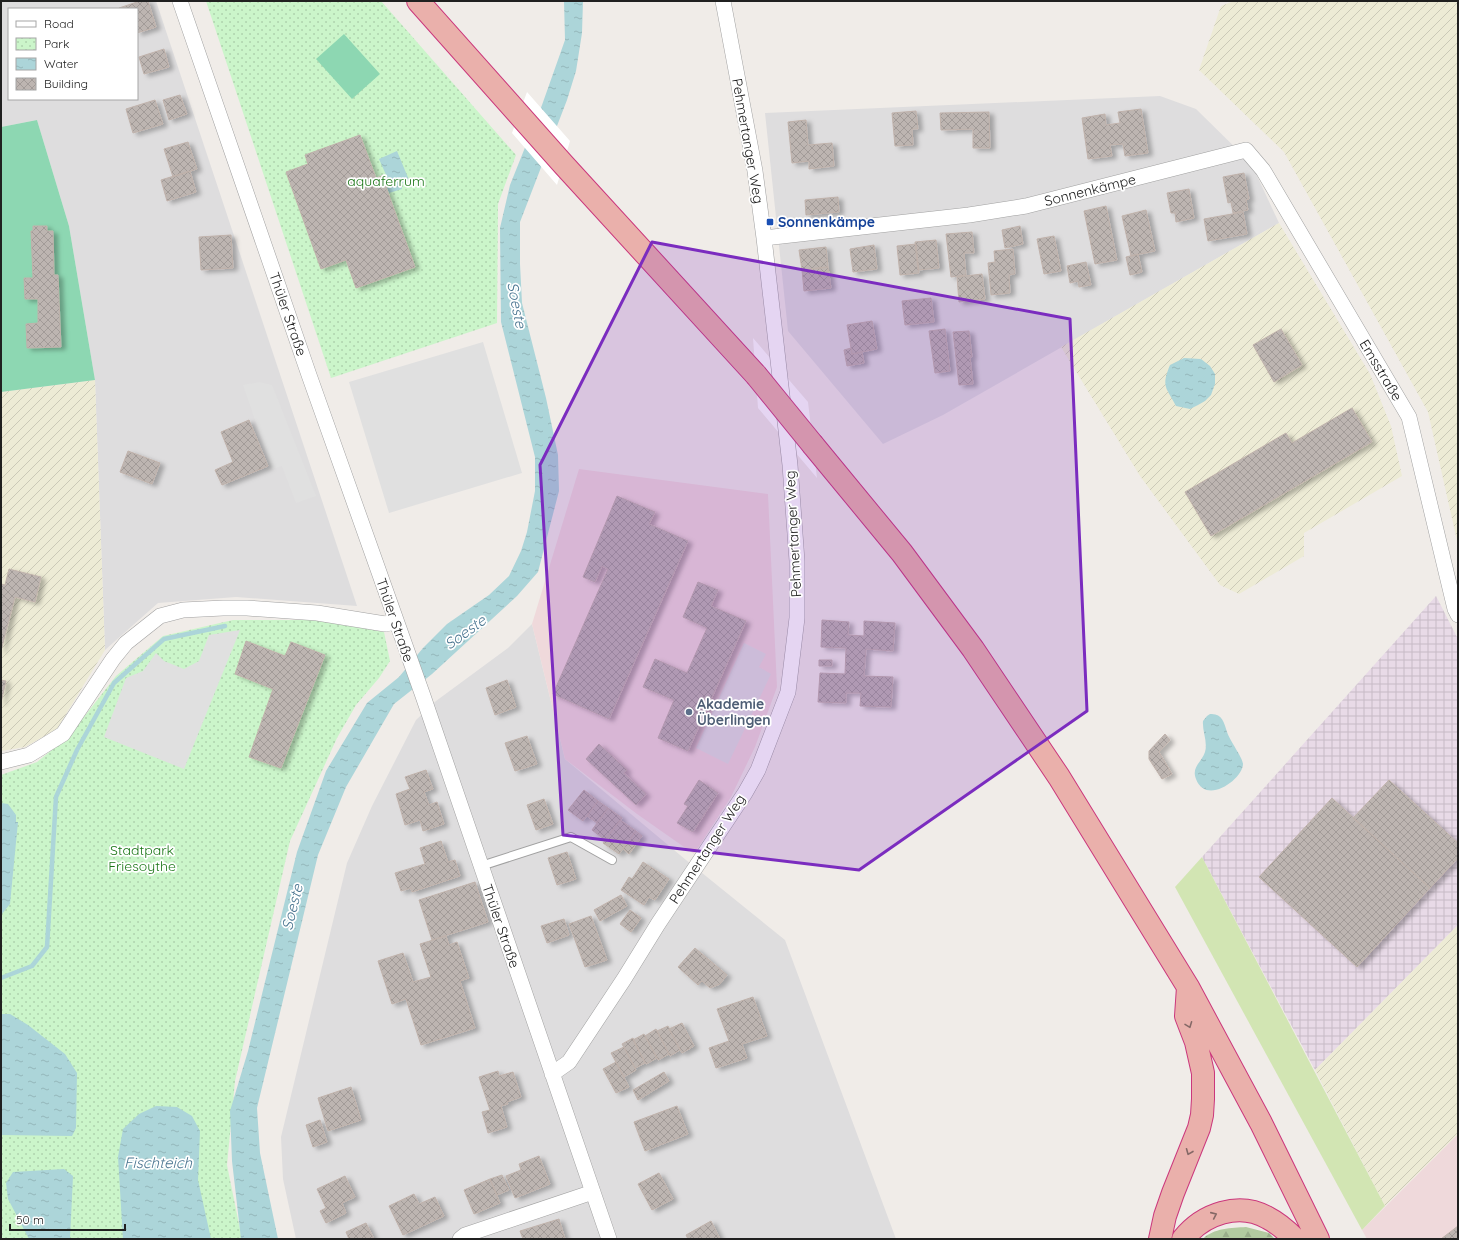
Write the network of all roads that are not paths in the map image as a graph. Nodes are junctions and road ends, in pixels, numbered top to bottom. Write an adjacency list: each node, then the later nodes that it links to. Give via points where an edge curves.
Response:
1 (180, 1): 7 (street, Thüler Straße)
2 (418, 1): 11 (highway, bridge, via 756,375 902,553 973,649 1059,777)
3 (723, 1): 5 (street, Pehmertanger Weg, via 755,171)
4 (1246, 150): 5 (street, Sonnenkämpe, via 1026,206 969,215); 6 (street, Emsstraße, via 1263,170 1409,417)
5 (764, 238): 12 (street, Pehmertanger Weg, via 790,464 797,561 797,618 788,692 758,770 748,787 569,1062)
6 (1458, 615)
7 (396, 622): 8 (street, via 385,624 317,613 247,608 183,610 160,616 126,643 113,658 63,734 29,755); 10 (street, Thüler Straße)
8 (1, 762)
9 (612, 860): 10 (lane, via 571,838)
10 (480, 866): 12 (street, Thüler Straße)
11 (1188, 987): 16 (highway, one-way to 16, via 1186,1016 1196,1042 1203,1073 1202,1115 1165,1216); 19 (highway, via 1261,1123)
12 (552, 1074): 13 (street, Thüler Straße)
13 (593, 1192): 14 (street, via 465,1235); 15 (street, Thüler Straße)
14 (460, 1239)
15 (609, 1239)
16 (1160, 1239)
17 (1183, 1239): 18 (highway, one-way to 18, via 1191,1229 1206,1219 1221,1212 1236,1210 1268,1217)
18 (1295, 1239)
19 (1318, 1239)

